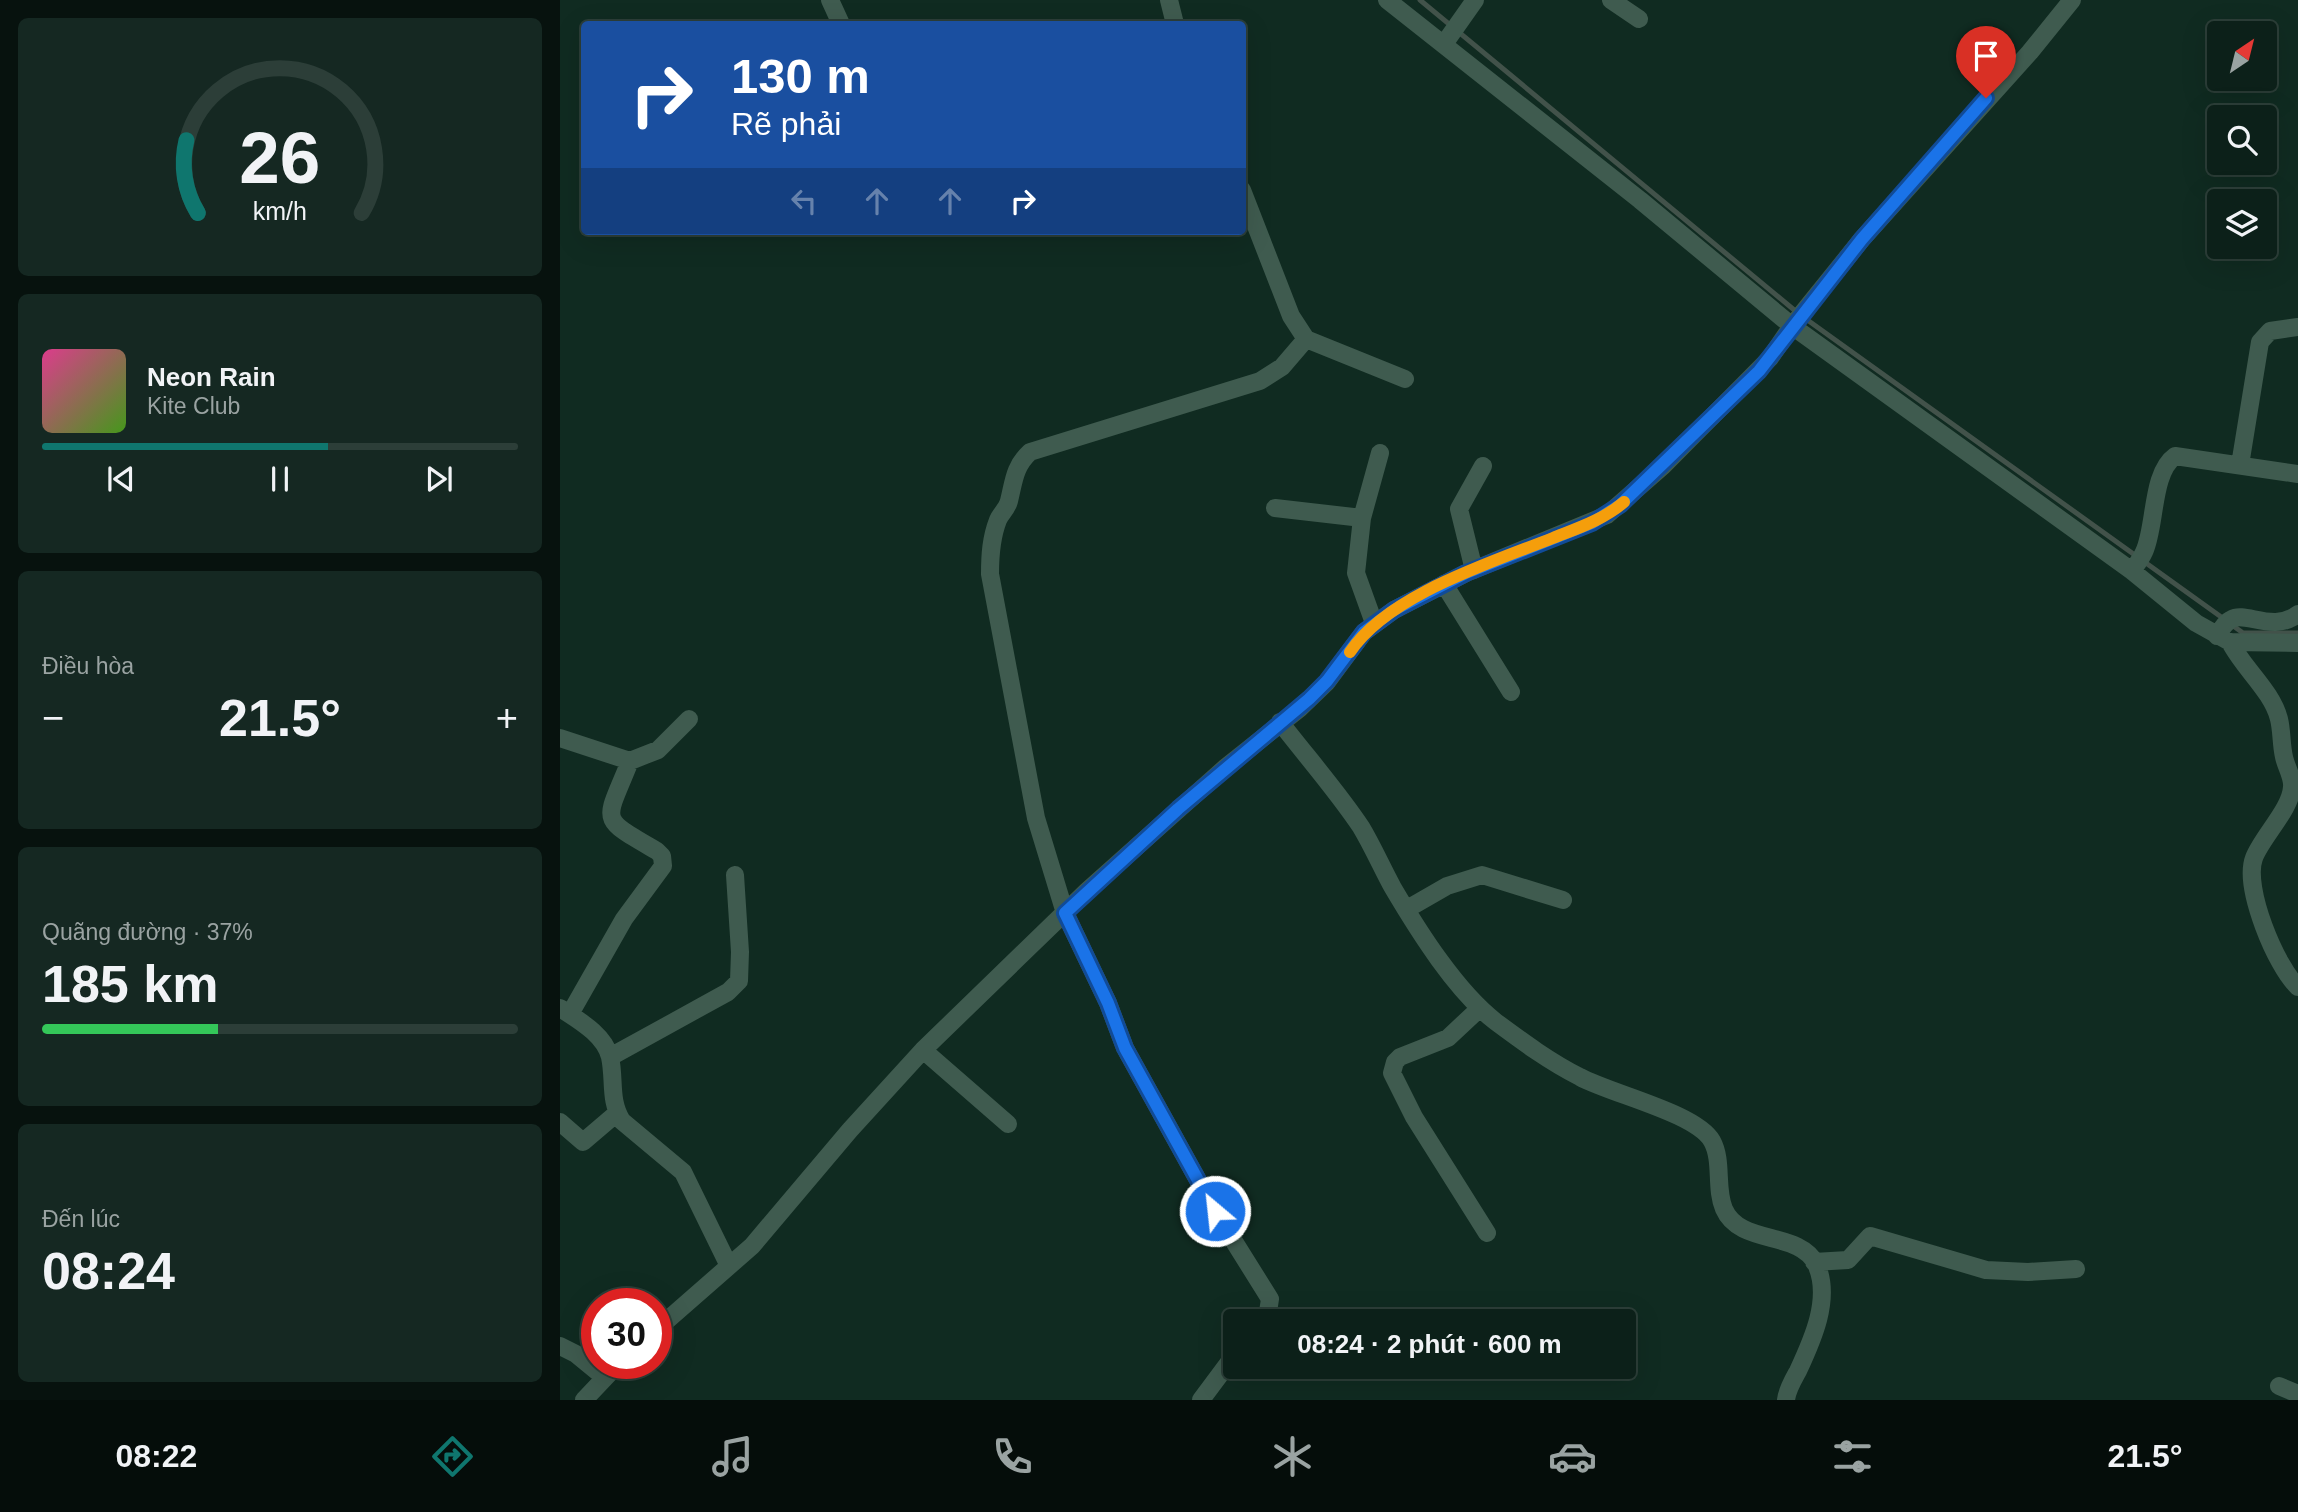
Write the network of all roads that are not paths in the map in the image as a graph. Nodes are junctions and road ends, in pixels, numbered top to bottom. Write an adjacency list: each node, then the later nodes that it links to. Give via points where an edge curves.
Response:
1 (830, 0): 8 (street)
2 (1169, 0): 9 (street)
3 (1387, 0): 10 (street)
4 (1475, 0): 10 (street)
5 (1611, 0): 7 (street)
6 (2073, 0): 12 (street)
7 (1639, 19)
8 (840, 21)
9 (1174, 21)
10 (1449, 37): 12 (street)
11 (1246, 200): 14 (street, via 1291,316)
12 (1800, 316): 22 (street, via 1745,385 1620,505 1592,523); 23 (street)
13 (2298, 327): 17 (street, via 2270,331 2260,342)
14 (1306, 339): 15 (street); 37 (street, via 1282,367 1260,381 1030,452 1018,463 1009,503 994,535 990,574 1036,818)
15 (1405, 379)
16 (1380, 453): 21 (street)
17 (2241, 465): 19 (street); 23 (street, via 2182,456 2169,460 2144,553)
18 (1483, 466): 22 (street, via 1459,509)
19 (2298, 474)
20 (1275, 508): 21 (street)
21 (1362, 518): 26 (street, via 1356,573)
22 (1474, 570): 24 (street)
23 (2132, 571): 27 (street, via 2196,623)
24 (1444, 584): 26 (street); 29 (street)
25 (2298, 614): 27 (street, via 2282,622 2238,616)
26 (1374, 623): 31 (street, via 1327,681)
27 (2225, 632): 28 (street); 38 (street, via 2238,659 2275,708 2292,782 2290,795 2255,855 2251,872 2254,898 2272,943)
28 (2298, 643)
29 (1511, 692)
30 (689, 719): 33 (street, via 658,750)
31 (1280, 722): 36 (street, via 1360,826); 37 (street)
32 (560, 738): 33 (street)
33 (630, 761): 40 (street, via 610,810 611,820 657,851 663,866)
34 (735, 875): 42 (street, via 739,981 728,992)
35 (1563, 900): 36 (street, via 1482,875 1447,886)
36 (1407, 909): 39 (street)
37 (1065, 913): 41 (street); 50 (street, via 1125,1048 1270,1300)
38 (2298, 987)
39 (1480, 1007): 46 (street, via 1448,1038 1400,1057 1392,1073 1414,1117); 47 (street, via 1581,1078 1700,1129 1716,1151 1723,1208 1733,1222 1796,1247)
40 (565, 1011): 42 (street, via 598,1036)
41 (923, 1050): 45 (street); 48 (street, via 752,1246)
42 (610, 1057): 43 (street)
43 (617, 1113): 44 (street, via 583,1142); 48 (street, via 683,1172)
44 (560, 1122)
45 (1008, 1124)
46 (1487, 1233)
47 (1814, 1262): 49 (street, via 1849,1260 1870,1236 1986,1270); 60 (street, via 1821,1291 1816,1327)
48 (729, 1266): 51 (street)
49 (2076, 1269)
50 (1268, 1309)
51 (672, 1316)
52 (560, 1346): 53 (street)
53 (581, 1358)
54 (1223, 1370): 59 (street)
55 (602, 1379): 58 (street)
56 (2280, 1386): 57 (street)
57 (2298, 1394)
58 (584, 1400)
59 (1201, 1400)
60 (1786, 1400)

